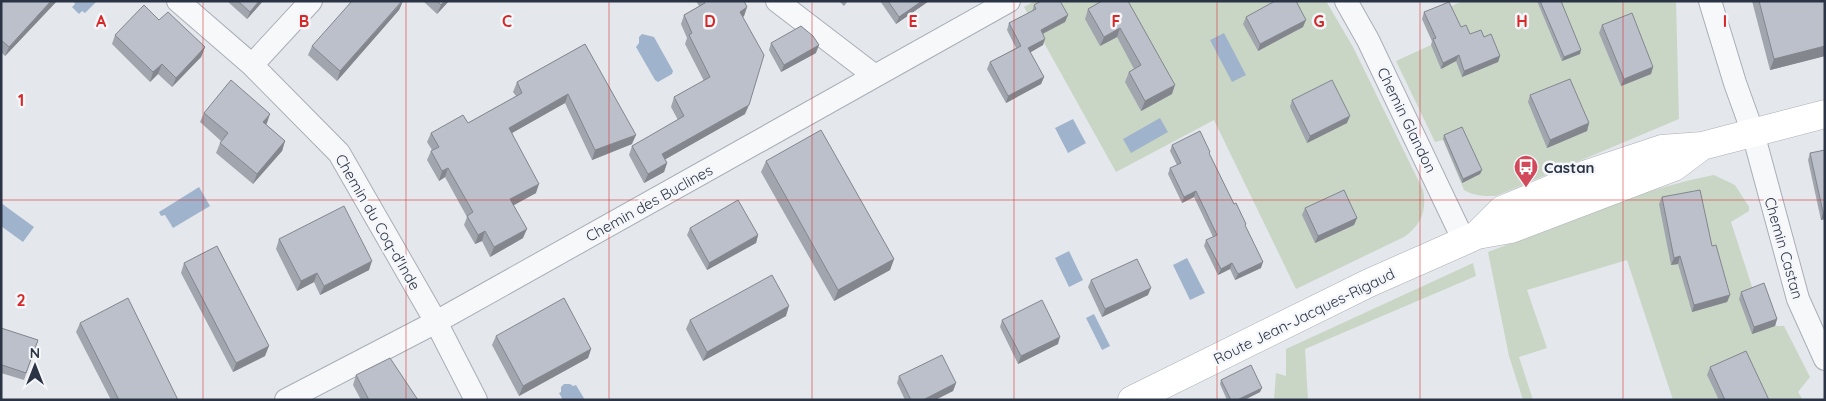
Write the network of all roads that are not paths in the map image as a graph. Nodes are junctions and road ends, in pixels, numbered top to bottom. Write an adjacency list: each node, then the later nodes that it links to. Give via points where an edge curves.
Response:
1 (178, 1): 7 (street, Chemin du Coq-d'Inde)
2 (311, 1): 7 (street)
3 (777, 1): 8 (street)
4 (1009, 1): 8 (street, Chemin des Buclines)
5 (1346, 1): 11 (street, Chemin Glandon)
6 (1710, 1): 10 (street, Chemin Castan)
7 (252, 65): 12 (street, Chemin du Coq-d'Inde, via 339,153)
8 (876, 76): 12 (street, Chemin des Buclines)
9 (1825, 114): 10 (street, Route Jean-Jacques-Rigaud)
10 (1752, 133): 11 (street, Route Jean-Jacques-Rigaud, via 1702,146 1662,149 1587,174 1502,210); 13 (street, Chemin Castan, via 1798,299)
11 (1470, 238): 16 (street, Route Jean-Jacques-Rigaud)
12 (436, 322): 14 (street, Chemin des Buclines); 15 (street, Chemin du Coq-d'Inde)
13 (1825, 359)
14 (286, 400)
15 (476, 400)
16 (1132, 400)

